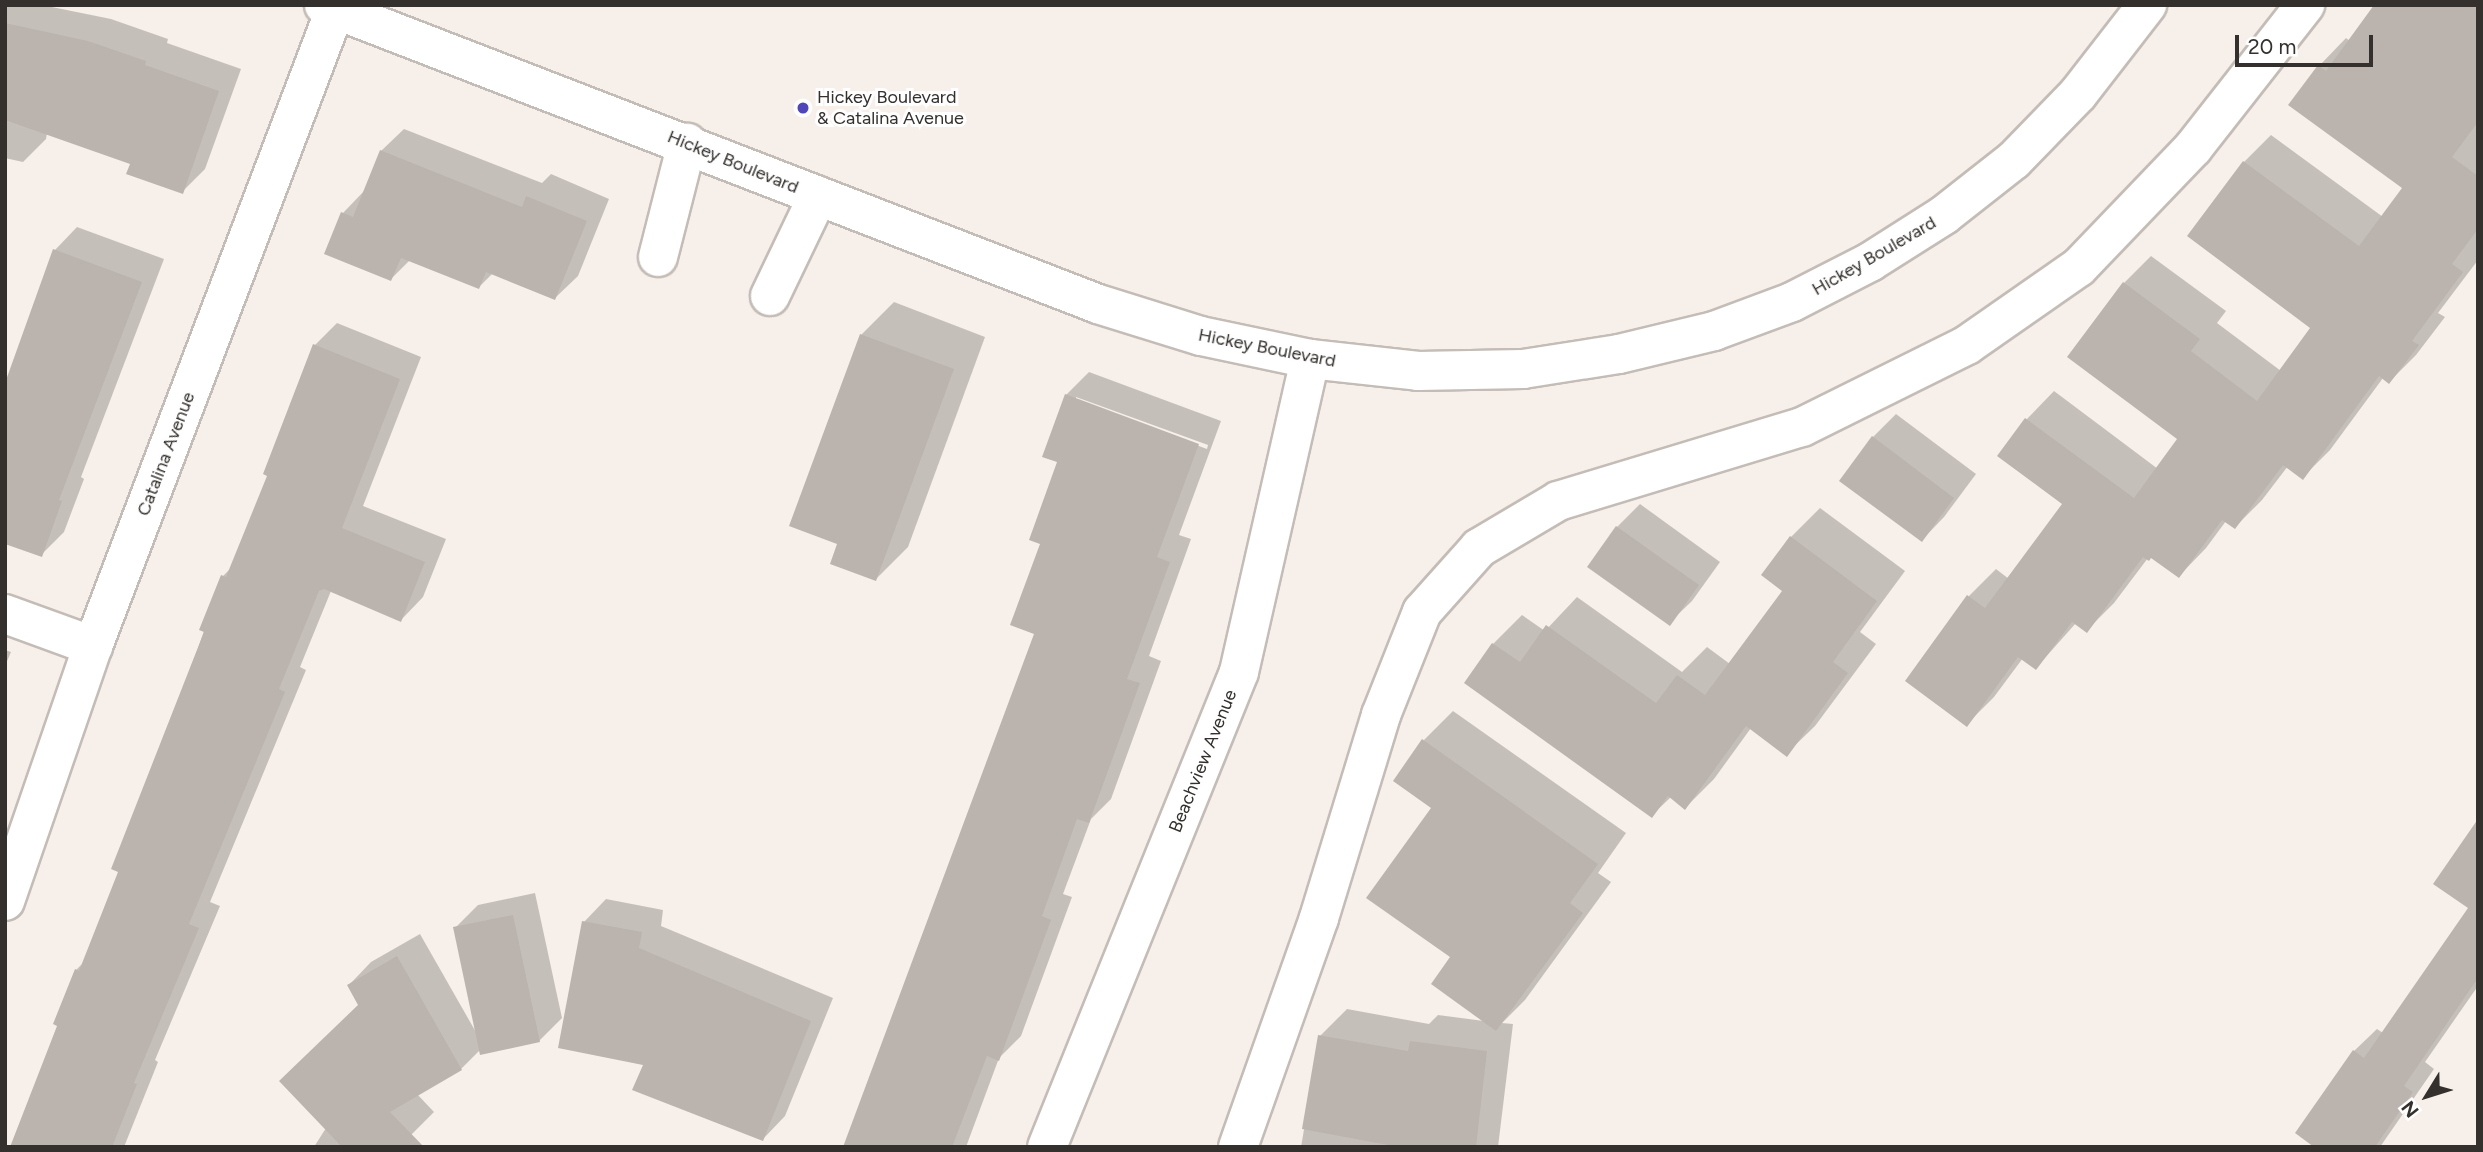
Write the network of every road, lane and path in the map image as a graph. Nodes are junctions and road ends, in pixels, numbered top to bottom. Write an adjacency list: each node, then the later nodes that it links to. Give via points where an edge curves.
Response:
1 (2147, 5): 8 (main road, Hickey Boulevard, via 2078,94 2014,160 1944,215 1870,262 1792,302 1714,331 1619,354 1522,369 1418,371)
2 (2305, 5): 13 (main road, via 2193,148 2079,267 1967,345 1802,427 1558,501 1479,548 1422,612 1381,715 1319,918)
3 (329, 7): 4 (main road, Hickey Boulevard); 10 (main road, Catalina Avenue)
4 (687, 143): 5 (main road, Hickey Boulevard); 6 (main road)
5 (818, 196): 7 (main road); 8 (main road, Hickey Boulevard, via 1098,304 1201,336)
6 (658, 257)
7 (770, 296)
8 (1310, 359): 12 (main road, Beachview Avenue, via 1239,672)
9 (5, 614): 10 (main road)
10 (93, 646): 11 (main road, Catalina Avenue)
11 (5, 901)
12 (1047, 1147)
13 (1238, 1147)

